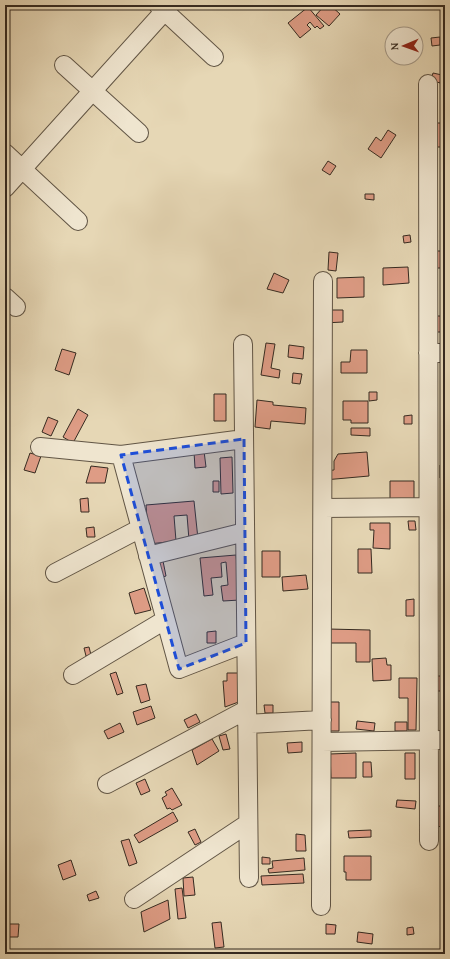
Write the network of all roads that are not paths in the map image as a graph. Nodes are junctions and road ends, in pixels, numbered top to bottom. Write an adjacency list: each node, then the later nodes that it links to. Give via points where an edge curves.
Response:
1 (164, 7): 2 (street); 5 (street)
2 (214, 57)
3 (64, 65): 5 (street)
4 (428, 84): 13 (street)
5 (93, 91): 6 (street); 8 (street)
6 (139, 133)
7 (5, 154): 8 (street)
8 (22, 169): 9 (street); 10 (street)
9 (5, 188)
10 (78, 220)
11 (323, 281): 18 (street)
12 (243, 344): 14 (street)
13 (437, 353): 17 (street)
14 (244, 439): 16 (street); 20 (street)
15 (40, 448): 16 (street)
16 (121, 455): 19 (street)
17 (428, 507): 18 (street); 23 (street)
18 (322, 508): 28 (street)
19 (141, 528): 21 (street); 22 (street)
20 (245, 532): 21 (street); 25 (street)
21 (148, 556): 24 (street)
22 (55, 573)
23 (437, 587): 29 (street)
24 (165, 620): 25 (street, via 179,669); 26 (street)
25 (246, 643): 27 (street)
26 (73, 675)
27 (246, 717): 28 (street); 31 (street); 32 (street)
28 (322, 720): 30 (street)
29 (437, 740): 30 (street); 33 (street)
30 (322, 742): 36 (street)
31 (107, 784)
32 (247, 824): 34 (street); 35 (street)
33 (429, 841)
34 (249, 878)
35 (134, 899)
36 (321, 906)

